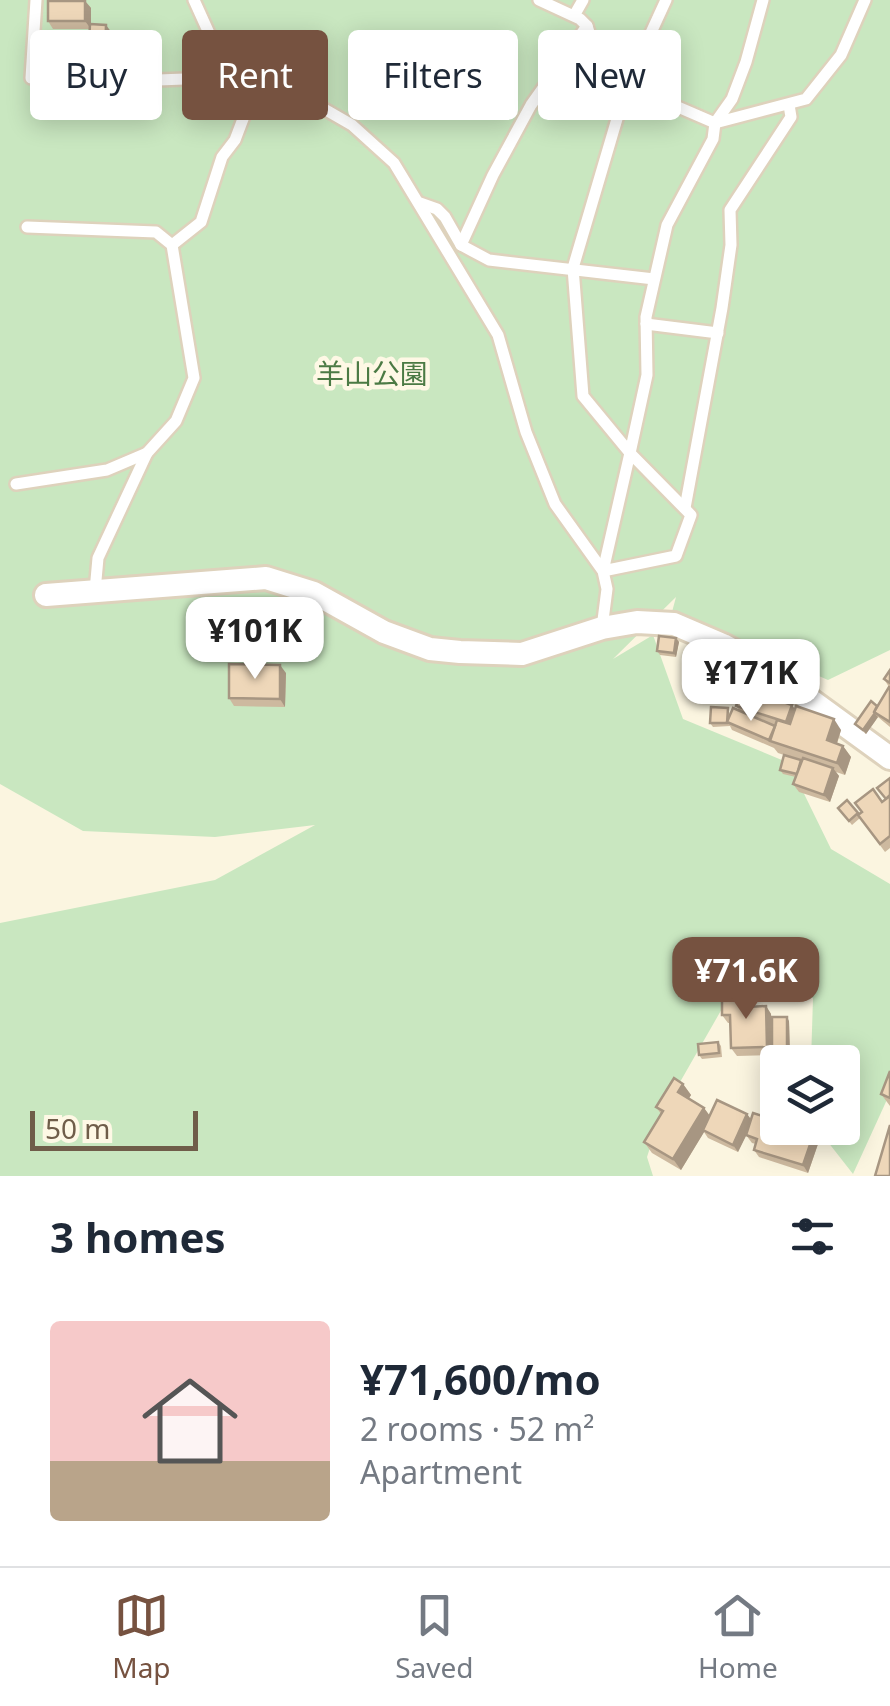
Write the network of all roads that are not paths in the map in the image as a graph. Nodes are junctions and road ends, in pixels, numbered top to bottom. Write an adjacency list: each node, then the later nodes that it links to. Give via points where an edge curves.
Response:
1 (36, 0): 10 (lane)
2 (194, 0): 11 (lane)
3 (539, 0): 8 (lane)
4 (583, 0): 8 (lane)
5 (666, 0): 13 (lane)
6 (763, 0): 19 (lane, via 732,100)
7 (866, 0): 14 (lane, via 841,54 806,99)
8 (575, 14): 9 (lane)
9 (587, 26): 12 (lane); 23 (lane, via 531,105)
10 (34, 30)
11 (208, 30)
12 (588, 30)
13 (652, 30)
14 (789, 105): 19 (lane); 27 (lane, via 791,117 730,210)
15 (681, 108): 19 (lane)
16 (328, 111): 20 (lane, via 394,163)
17 (243, 120): 22 (lane, via 200,222)
18 (617, 120): 24 (lane)
19 (715, 122): 25 (lane, via 667,225)
20 (420, 203): 23 (lane, via 445,217); 32 (lane, via 498,335 555,504)
21 (28, 228): 22 (lane, via 156,232)
22 (172, 245): 28 (lane, via 194,378 176,421)
23 (461, 245): 24 (lane, via 489,260)
24 (573, 268): 25 (lane); 29 (lane, via 583,396)
25 (654, 279): 26 (lane)
26 (646, 324): 27 (lane); 29 (lane, via 647,375)
27 (718, 333): 31 (lane)
28 (147, 452): 30 (lane, via 107,470); 33 (lane, via 98,558)
29 (630, 453): 31 (lane); 32 (lane)
30 (16, 484)
31 (685, 508): 32 (lane, via 691,515 676,556)
32 (603, 571): 35 (lane)
33 (95, 590): 34 (street); 35 (street, via 266,578 314,593 384,632 460,652 522,654)
34 (46, 595)
35 (602, 628): 36 (street, via 674,624 723,645 769,670)
36 (890, 758)

